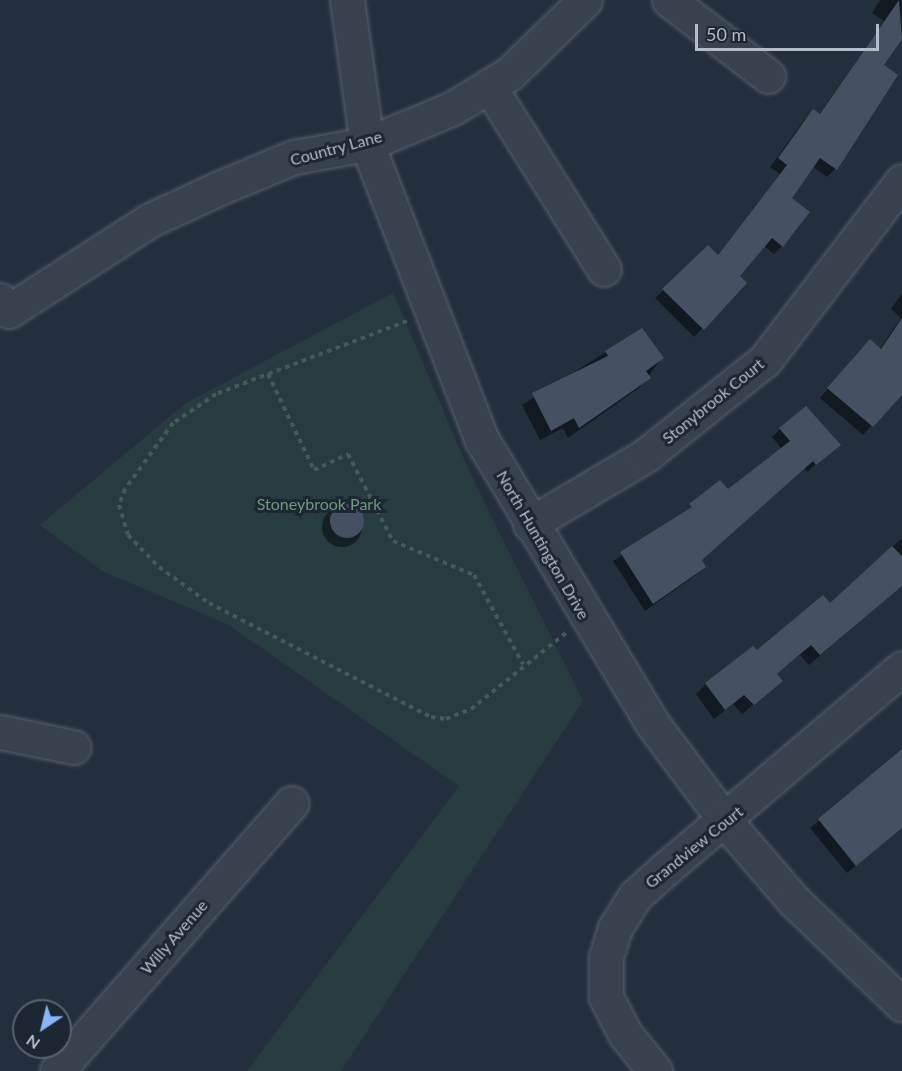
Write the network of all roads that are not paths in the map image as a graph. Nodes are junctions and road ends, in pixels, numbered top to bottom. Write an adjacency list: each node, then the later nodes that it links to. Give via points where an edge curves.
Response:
1 (347, 0): 6 (street, North Huntington Drive)
2 (585, 0): 5 (street, Country Lane)
3 (669, 0): 4 (street)
4 (768, 76)
5 (489, 86): 6 (street, Country Lane, via 453,108); 8 (street)
6 (367, 144): 9 (street, Country Lane, via 294,158 179,207); 10 (street, North Huntington Drive, via 482,440)
7 (902, 181): 10 (street, Stonybrook Court, via 765,360 646,455)
8 (604, 268)
9 (4, 305)
10 (530, 524): 15 (street, North Huntington Drive, via 652,723)
11 (902, 668): 15 (street, Grandview Court)
12 (0, 732): 13 (street)
13 (73, 747)
14 (292, 803): 17 (street, Willy Avenue)
15 (726, 822): 16 (street, North Huntington Drive, via 793,900); 18 (street, Grandview Court, via 635,896 606,957 606,998 625,1034)
16 (902, 1004)
17 (57, 1071)
18 (655, 1071)

